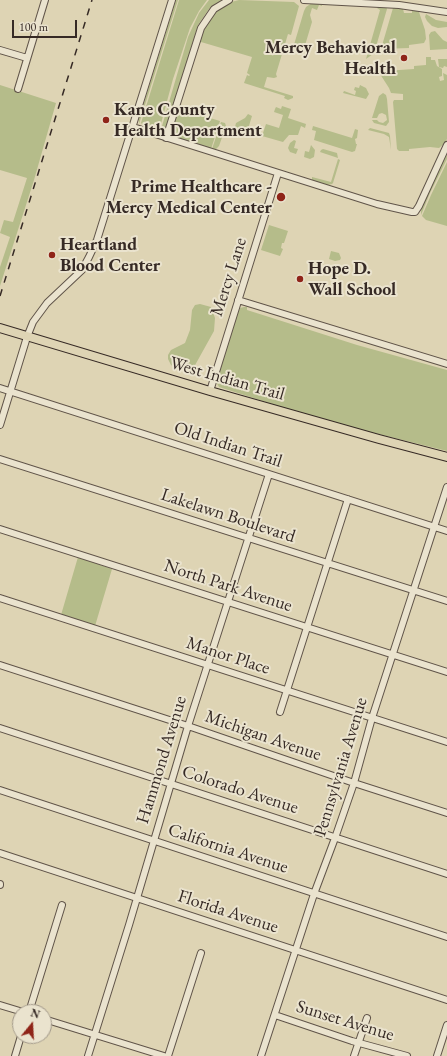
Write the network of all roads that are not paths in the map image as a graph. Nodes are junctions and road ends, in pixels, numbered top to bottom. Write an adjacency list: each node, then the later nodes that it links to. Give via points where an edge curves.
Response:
1 (45, 0): 8 (street)
2 (172, 0): 10 (street)
3 (229, 0): 11 (street, via 214,9 201,28)
4 (304, 0): 5 (street)
5 (392, 2): 6 (street)
6 (447, 12)
7 (0, 50): 8 (street)
8 (27, 58): 9 (street)
9 (18, 89)
10 (132, 127): 11 (street); 16 (street, via 92,253 82,270 41,310 33,322)
11 (166, 138): 13 (street)
12 (447, 145): 13 (street, via 415,212 377,204)
13 (278, 173): 14 (street, Mercy Lane)
14 (238, 300): 17 (street); 20 (street, Mercy Lane)
15 (0, 328): 16 (main road, West Indian Trail)
16 (28, 337): 19 (street); 20 (main road, West Indian Trail)
17 (447, 364)
18 (0, 388): 19 (street, Old Indian Trail)
19 (11, 391): 21 (street); 24 (street, Old Indian Trail)
20 (210, 391): 22 (main road, West Indian Trail)
21 (0, 425)
22 (447, 457)
23 (0, 459): 30 (street, Lakelawn Boulevard)
24 (269, 474): 26 (street, Old Indian Trail); 30 (street, Hammond Avenue)
25 (447, 487): 27 (street, Pennsylvania Avenue)
26 (348, 499): 27 (street, Old Indian Trail); 31 (street)
27 (434, 527): 29 (street, Old Indian Trail); 32 (street, Pennsylvania Avenue)
28 (0, 529): 35 (street, North Park Avenue)
29 (447, 531)
30 (248, 538): 31 (street, Lakelawn Boulevard); 35 (street, Hammond Avenue)
31 (328, 563): 32 (street, Lakelawn Boulevard); 36 (street)
32 (413, 590): 34 (street, Lakelawn Boulevard); 37 (street, Pennsylvania Avenue)
33 (0, 598): 39 (street, Manor Place)
34 (447, 601)
35 (227, 602): 36 (street, North Park Avenue); 39 (street, Hammond Avenue)
36 (307, 628): 37 (street, North Park Avenue); 41 (street)
37 (393, 655): 40 (street, North Park Avenue); 43 (street, Pennsylvania Avenue)
38 (0, 665): 44 (street, Michigan Avenue)
39 (207, 666): 41 (street, Manor Place); 44 (street, Hammond Avenue)
40 (447, 672)
41 (287, 691): 42 (street); 43 (street, Manor Place)
42 (280, 712)
43 (372, 718): 46 (street, Manor Place); 47 (street, Pennsylvania Avenue)
44 (188, 726): 47 (street, Michigan Avenue); 48 (street, Hammond Avenue)
45 (0, 728): 48 (street, Colorado Avenue)
46 (447, 742)
47 (354, 783): 50 (street, Michigan Avenue); 51 (street, Pennsylvania Avenue)
48 (171, 784): 51 (street, Colorado Avenue); 52 (street, Hammond Avenue)
49 (0, 790): 52 (street, California Avenue)
50 (447, 812)
51 (335, 838): 54 (street, Colorado Avenue); 55 (street, Pennsylvania Avenue)
52 (154, 840): 55 (street, California Avenue); 56 (street, Hammond Avenue)
53 (0, 853): 56 (street, Florida Avenue)
54 (447, 874)
55 (314, 894): 58 (street, California Avenue); 59 (street, Pennsylvania Avenue)
56 (137, 898): 59 (street, Florida Avenue); 69 (street, Hammond Avenue)
57 (62, 905): 62 (street)
58 (447, 937)
59 (296, 950): 61 (street, Florida Avenue); 65 (street, Pennsylvania Avenue)
60 (201, 953): 75 (street)
61 (447, 1000)
62 (31, 1004)
63 (0, 1005): 64 (street)
64 (12, 1009)
65 (275, 1015): 70 (street, Sunset Avenue); 76 (street, Pennsylvania Avenue)
66 (366, 1018): 70 (street)
67 (52, 1022): 69 (street)
68 (447, 1025): 79 (street)
69 (95, 1035): 73 (street, Hammond Avenue); 74 (street)
70 (359, 1042): 77 (street); 78 (street, Sunset Avenue)
71 (19, 1044): 72 (street)
72 (15, 1056)
73 (88, 1056)
74 (164, 1056)
75 (168, 1056)
76 (261, 1056)
77 (354, 1056)
78 (407, 1056)
79 (437, 1056)

